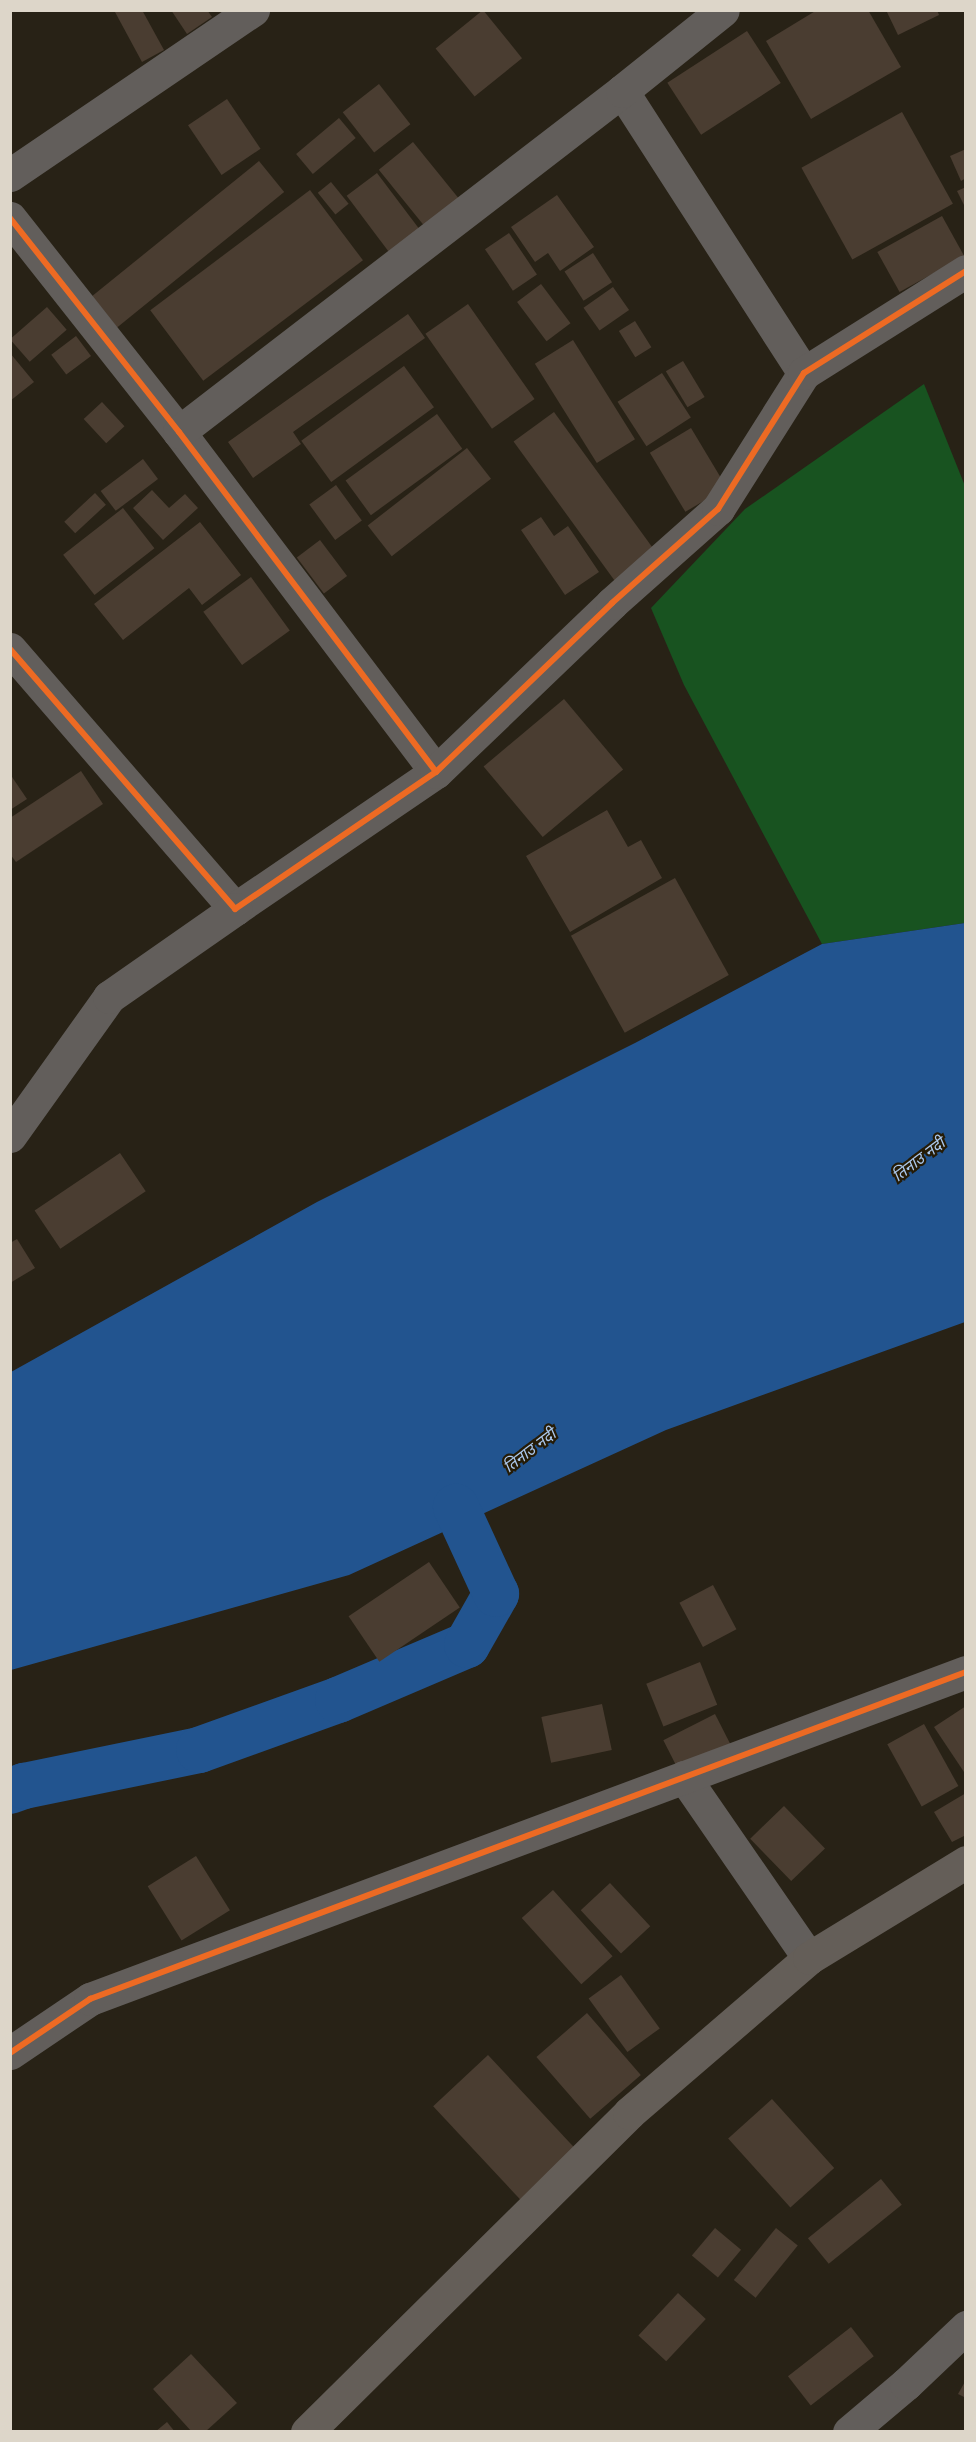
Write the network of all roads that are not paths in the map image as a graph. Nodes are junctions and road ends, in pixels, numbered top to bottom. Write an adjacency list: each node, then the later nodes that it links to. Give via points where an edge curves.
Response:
1 (253, 10): 4 (street)
2 (722, 11): 3 (street)
3 (622, 92): 7 (street); 8 (street)
4 (10, 175)
5 (10, 218): 8 (street)
6 (966, 271): 7 (street)
7 (804, 373): 10 (street, via 718,509 612,603)
8 (179, 432): 10 (street)
9 (10, 649): 11 (street)
10 (436, 772): 11 (street)
11 (235, 909): 12 (street, via 109,997)
12 (10, 1136)
13 (966, 1672): 14 (street)
14 (684, 1777): 16 (street); 17 (street, via 90,1999)
15 (966, 1862): 16 (main road)
16 (809, 1958): 19 (main road, via 629,2113)
17 (10, 2053)
18 (966, 2327): 20 (street)
19 (307, 2432)
20 (849, 2432)

